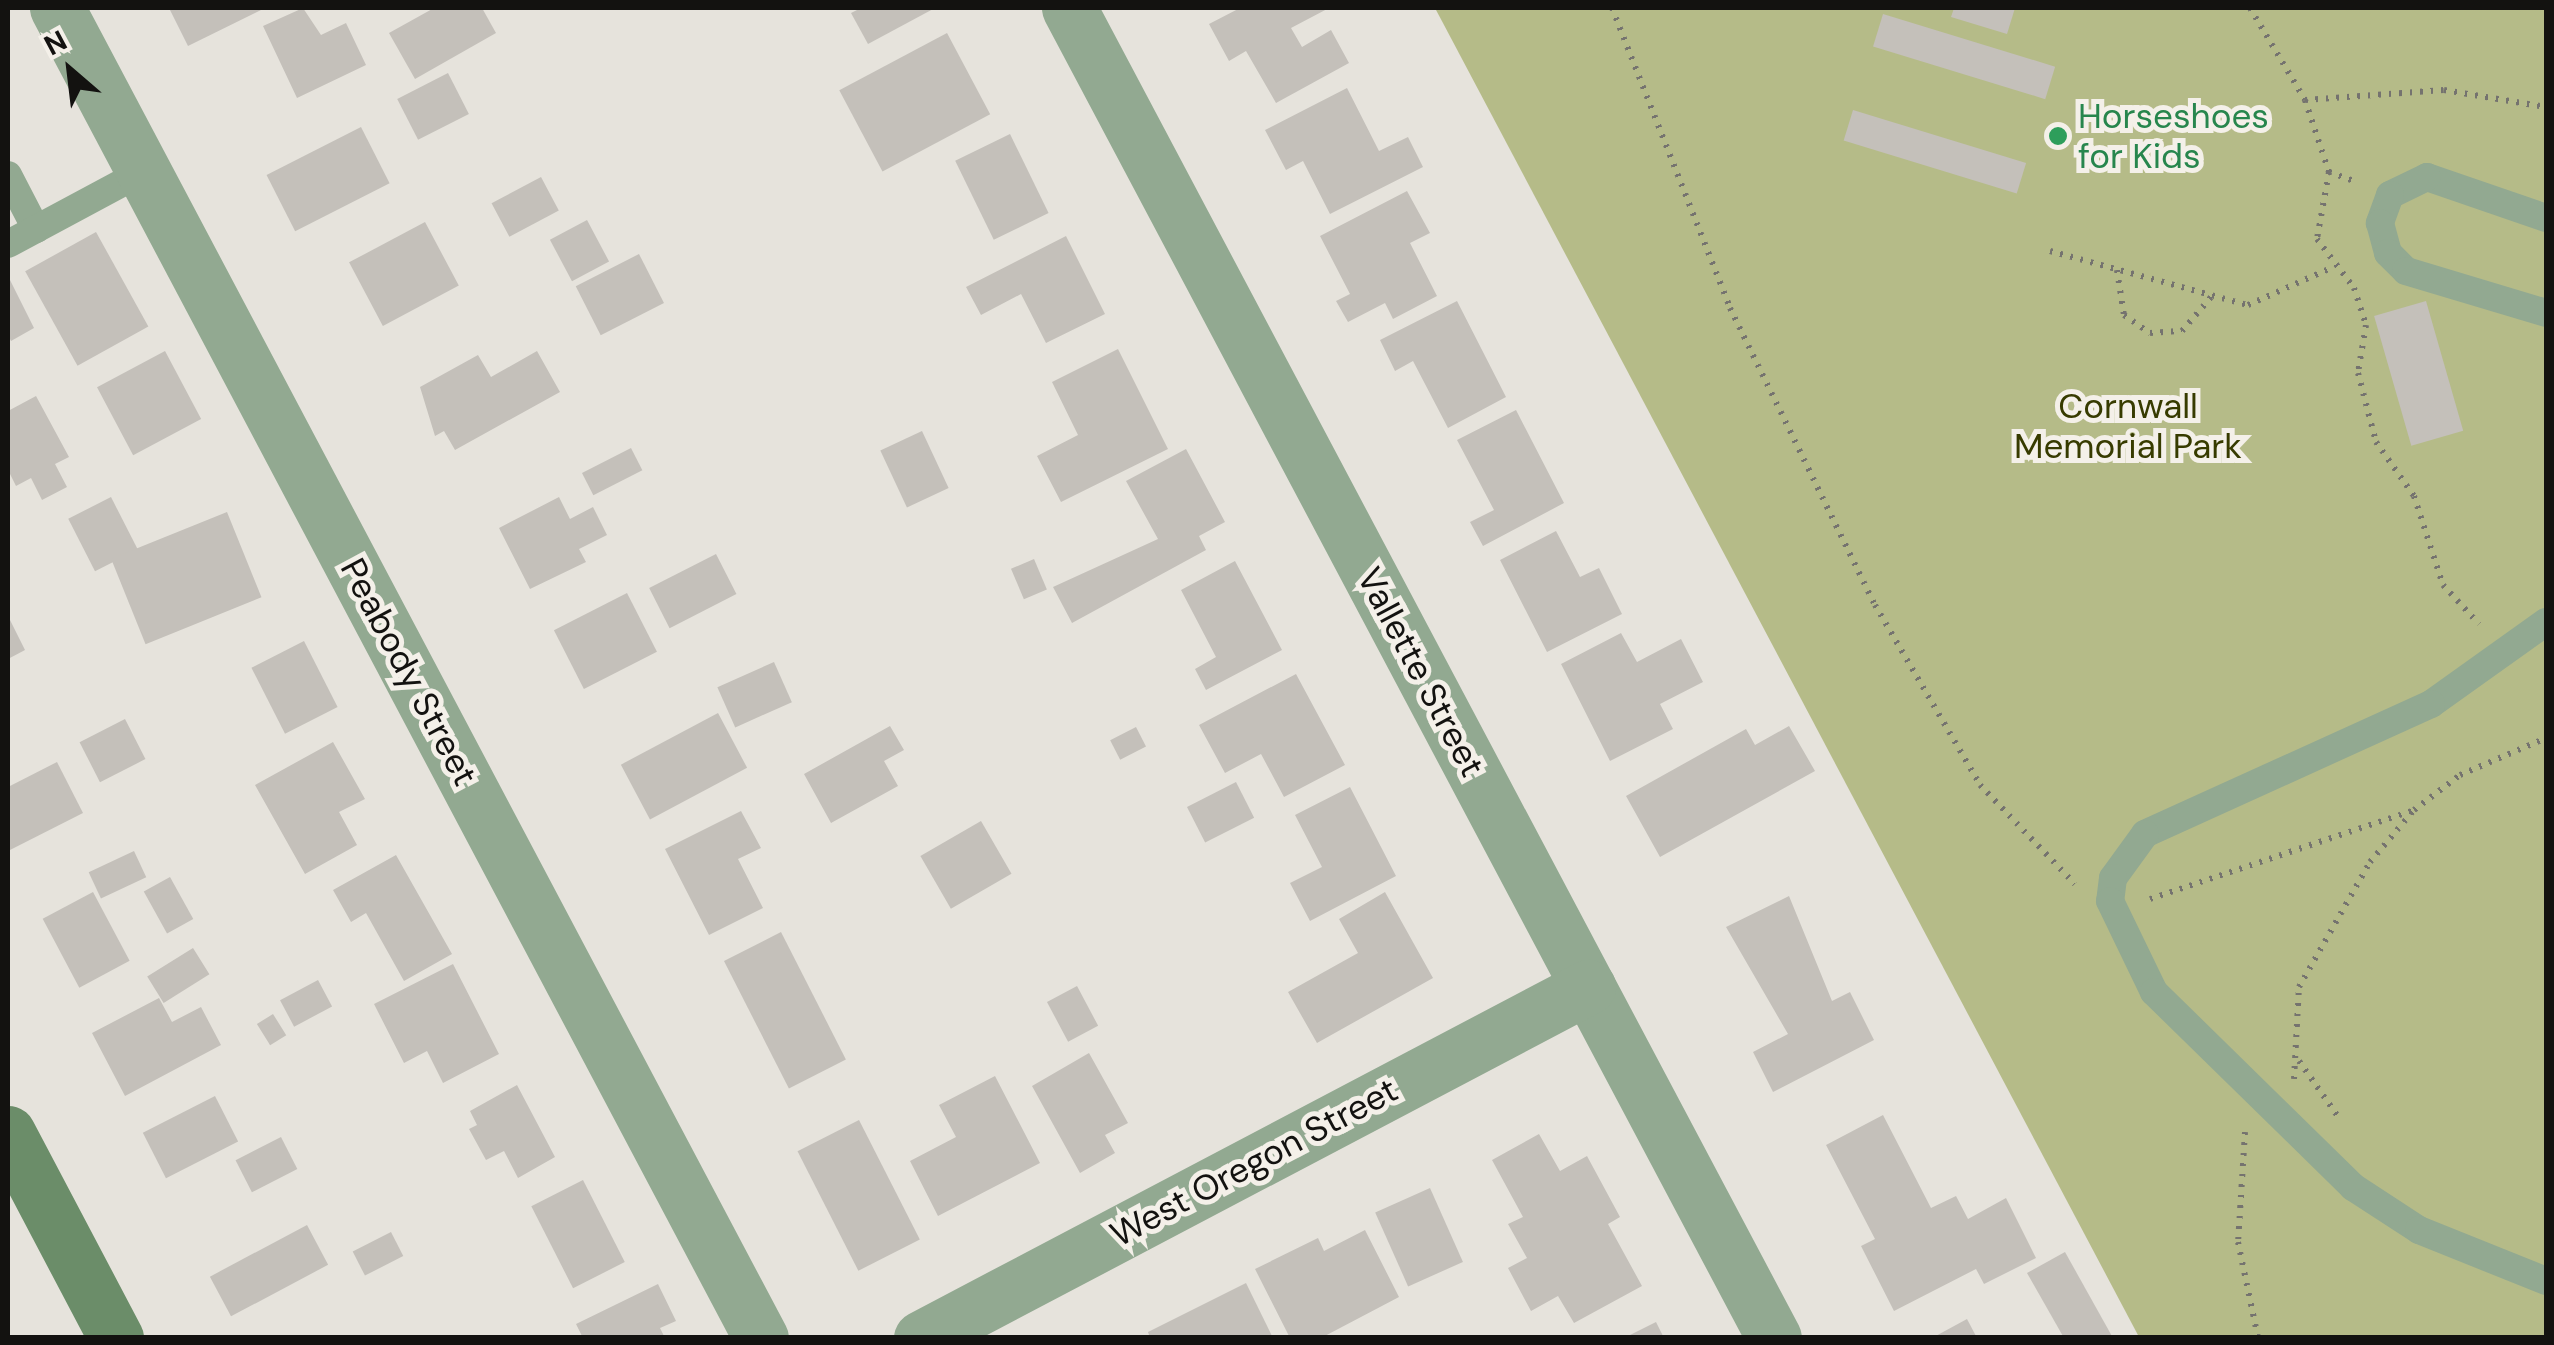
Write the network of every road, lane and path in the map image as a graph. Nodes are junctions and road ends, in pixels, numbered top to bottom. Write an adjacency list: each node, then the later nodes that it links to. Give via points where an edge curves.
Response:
1 (58, 8): 7 (street, Peabody Street)
2 (1069, 8): 22 (street, Vallette Street)
3 (1612, 8): 21 (path, via 1736,323 1874,605 1980,786 2084,898)
4 (2250, 8): 5 (path)
5 (2306, 100): 6 (path, via 2444,90); 13 (path, via 2329,172 2317,240)
6 (2546, 107)
7 (144, 172): 10 (lane); 29 (street, Peabody Street)
8 (8, 175): 10 (lane)
9 (2546, 218): 16 (lane, via 2426,177 2390,195 2380,223 2388,253 2406,271)
10 (36, 229): 11 (lane)
11 (8, 244)
12 (2050, 251): 14 (path)
13 (2331, 268): 15 (path, via 2264,303); 18 (path, via 2354,288 2366,324 2358,372 2376,442 2409,486 2450,597)
14 (2117, 270): 15 (path); 15 (path, via 2124,315 2150,332 2182,331)
15 (2212, 296)
16 (2546, 313)
17 (2546, 622): 18 (lane)
18 (2509, 653): 21 (lane, via 2355,744 2145,834 2113,878)
19 (2546, 738): 20 (path, via 2494,755)
20 (2414, 810): 21 (path, via 2143,901); 23 (path, via 2320,938 2299,987)
21 (2110, 901): 24 (lane, via 2154,992)
22 (1588, 987): 30 (street, West Oregon Street); 31 (street, Vallette Street)
23 (2299, 1062): 24 (path, via 2292,1086); 25 (path)
24 (2268, 1109): 27 (lane, via 2352,1187 2418,1230); 32 (path, via 2242,1134 2237,1164 2240,1261)
25 (2341, 1120)
26 (8, 1133): 28 (main road)
27 (2546, 1281)
28 (116, 1338)
29 (761, 1338)
30 (921, 1338)
31 (1774, 1338)
32 (2258, 1338)

